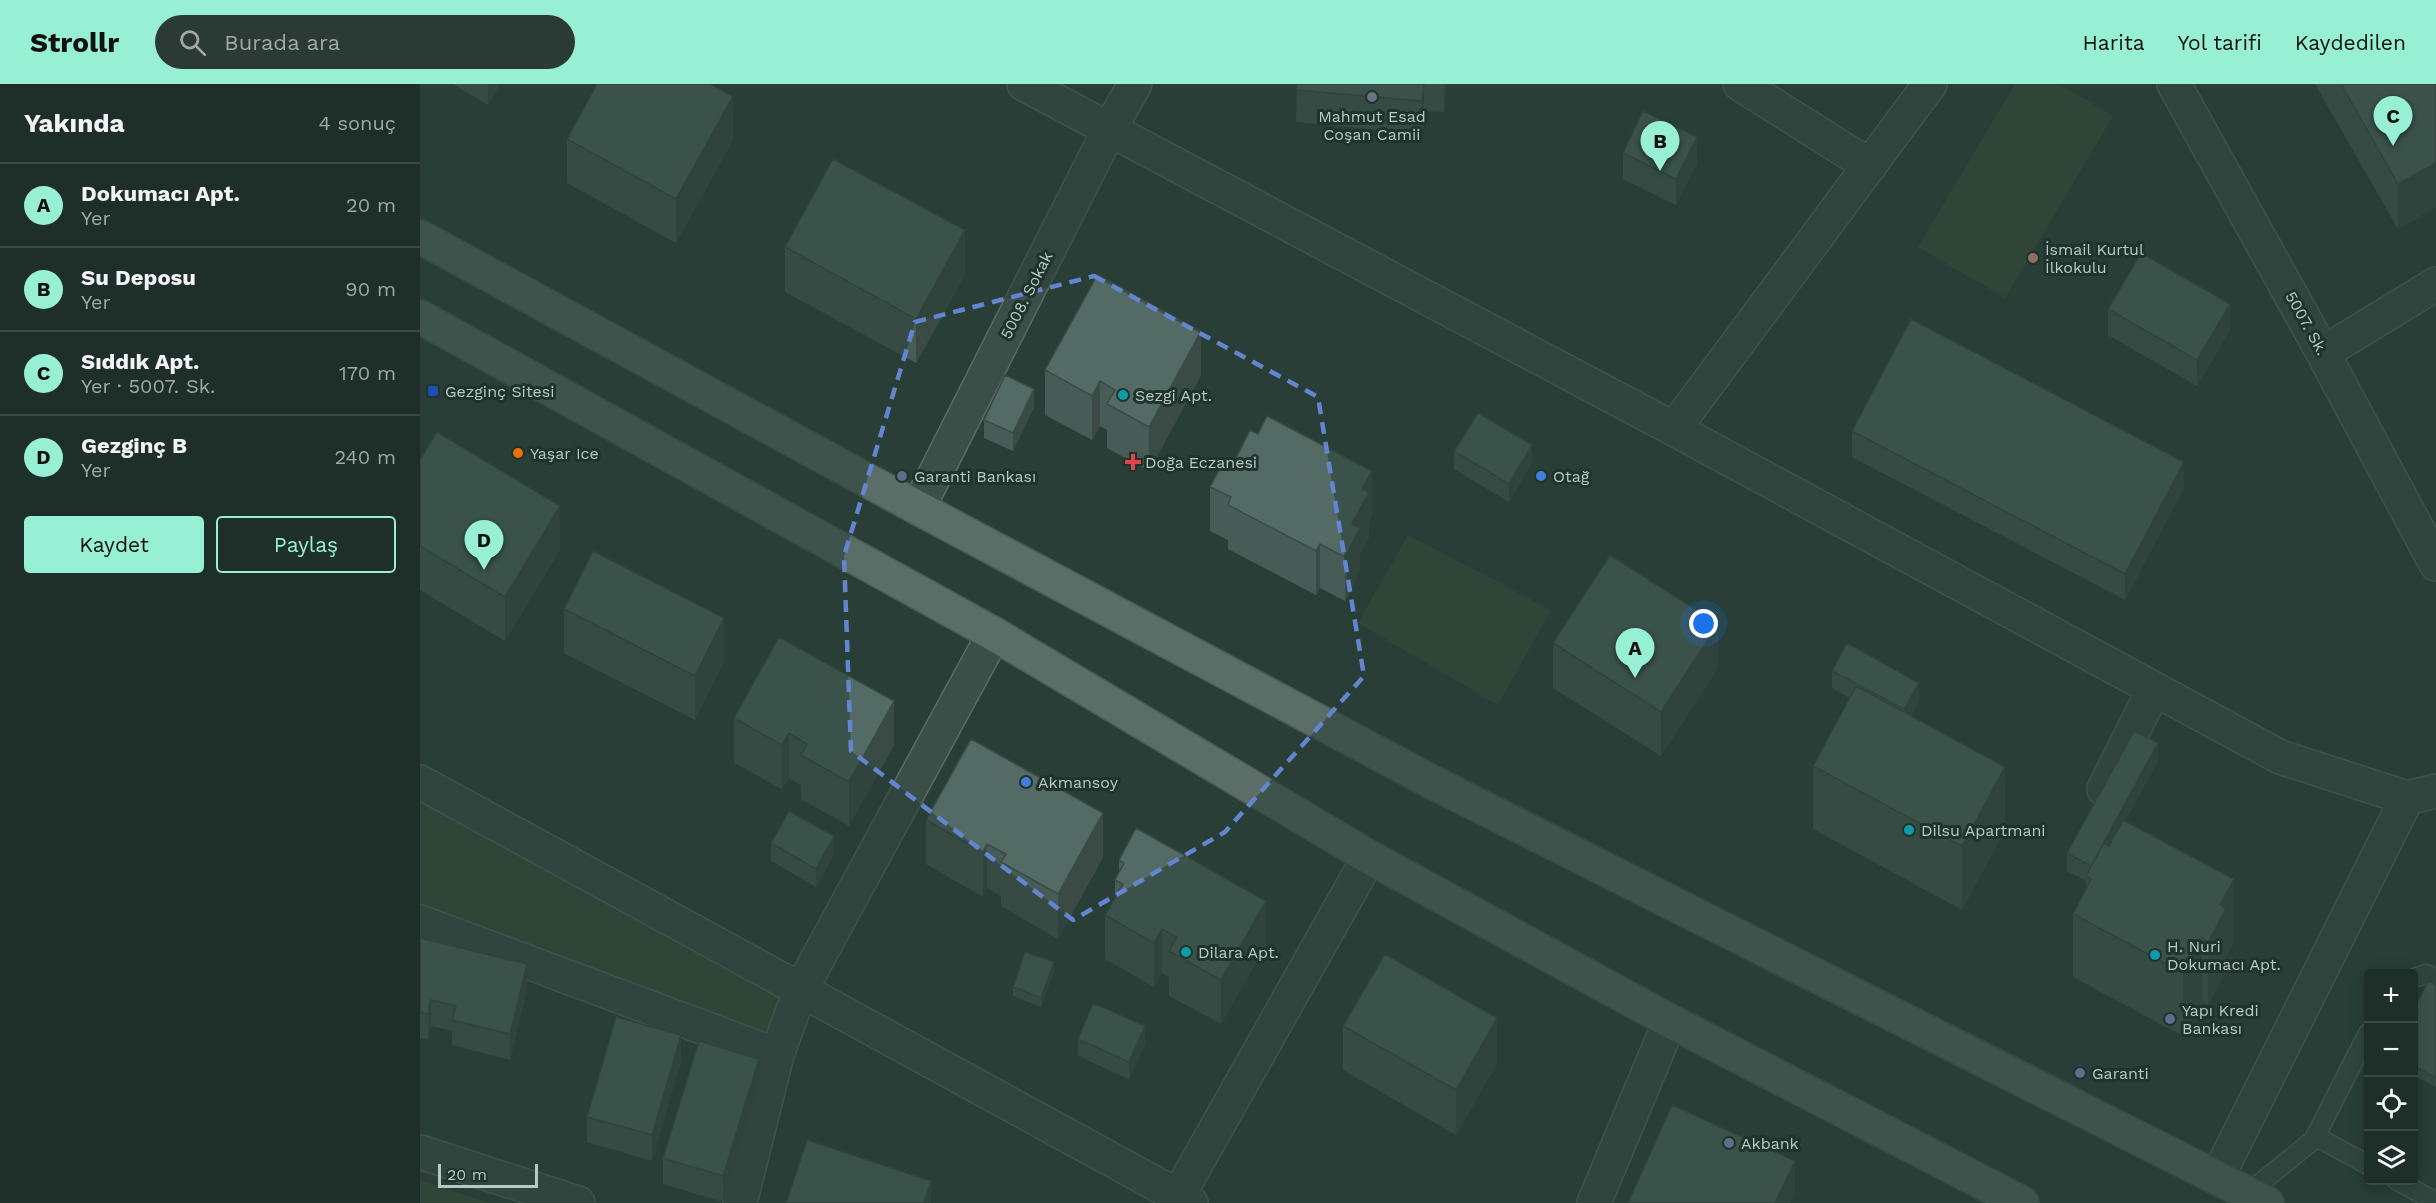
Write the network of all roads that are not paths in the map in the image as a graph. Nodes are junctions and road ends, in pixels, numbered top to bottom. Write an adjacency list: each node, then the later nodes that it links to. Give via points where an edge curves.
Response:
1 (1024, 84): 6 (street)
2 (1135, 84): 6 (street, 5008. Sokak)
3 (1740, 84): 7 (street)
4 (1930, 84): 7 (street)
5 (2174, 84): 11 (street, 5007. Sk.)
6 (1110, 128): 12 (street); 13 (street, 5008. Sokak)
7 (1870, 166): 12 (street)
8 (420, 237): 13 (main road)
9 (2436, 284): 11 (street)
10 (420, 317): 15 (main road)
11 (2323, 353): 14 (street, 5007. Sk.)
12 (1674, 429): 16 (street)
13 (918, 508): 31 (main road, via 1432,782)
14 (2436, 564)
15 (994, 634): 20 (main road); 24 (street)
16 (2154, 689): 18 (street, via 2280,757); 19 (street)
17 (420, 782): 24 (street)
18 (2421, 794): 31 (street)
19 (2092, 812)
20 (1369, 856): 25 (main road); 34 (street)
21 (420, 922): 27 (street)
22 (2418, 977): 23 (lane, via 2426,974)
23 (2436, 979)
24 (800, 991): 27 (street); 34 (street)
25 (1670, 1021): 38 (street); 39 (main road)
26 (2364, 1041): 28 (lane)
27 (777, 1055): 37 (street)
28 (2313, 1141): 30 (lane, via 2317,1137); 33 (lane)
29 (420, 1152): 36 (street)
30 (2364, 1163)
31 (2217, 1178): 33 (main road)
32 (2406, 1185): 35 (lane)
33 (2257, 1198)
34 (1184, 1199)
35 (2435, 1199)
36 (578, 1203)
37 (741, 1203)
38 (1594, 1203)
39 (2022, 1203)

